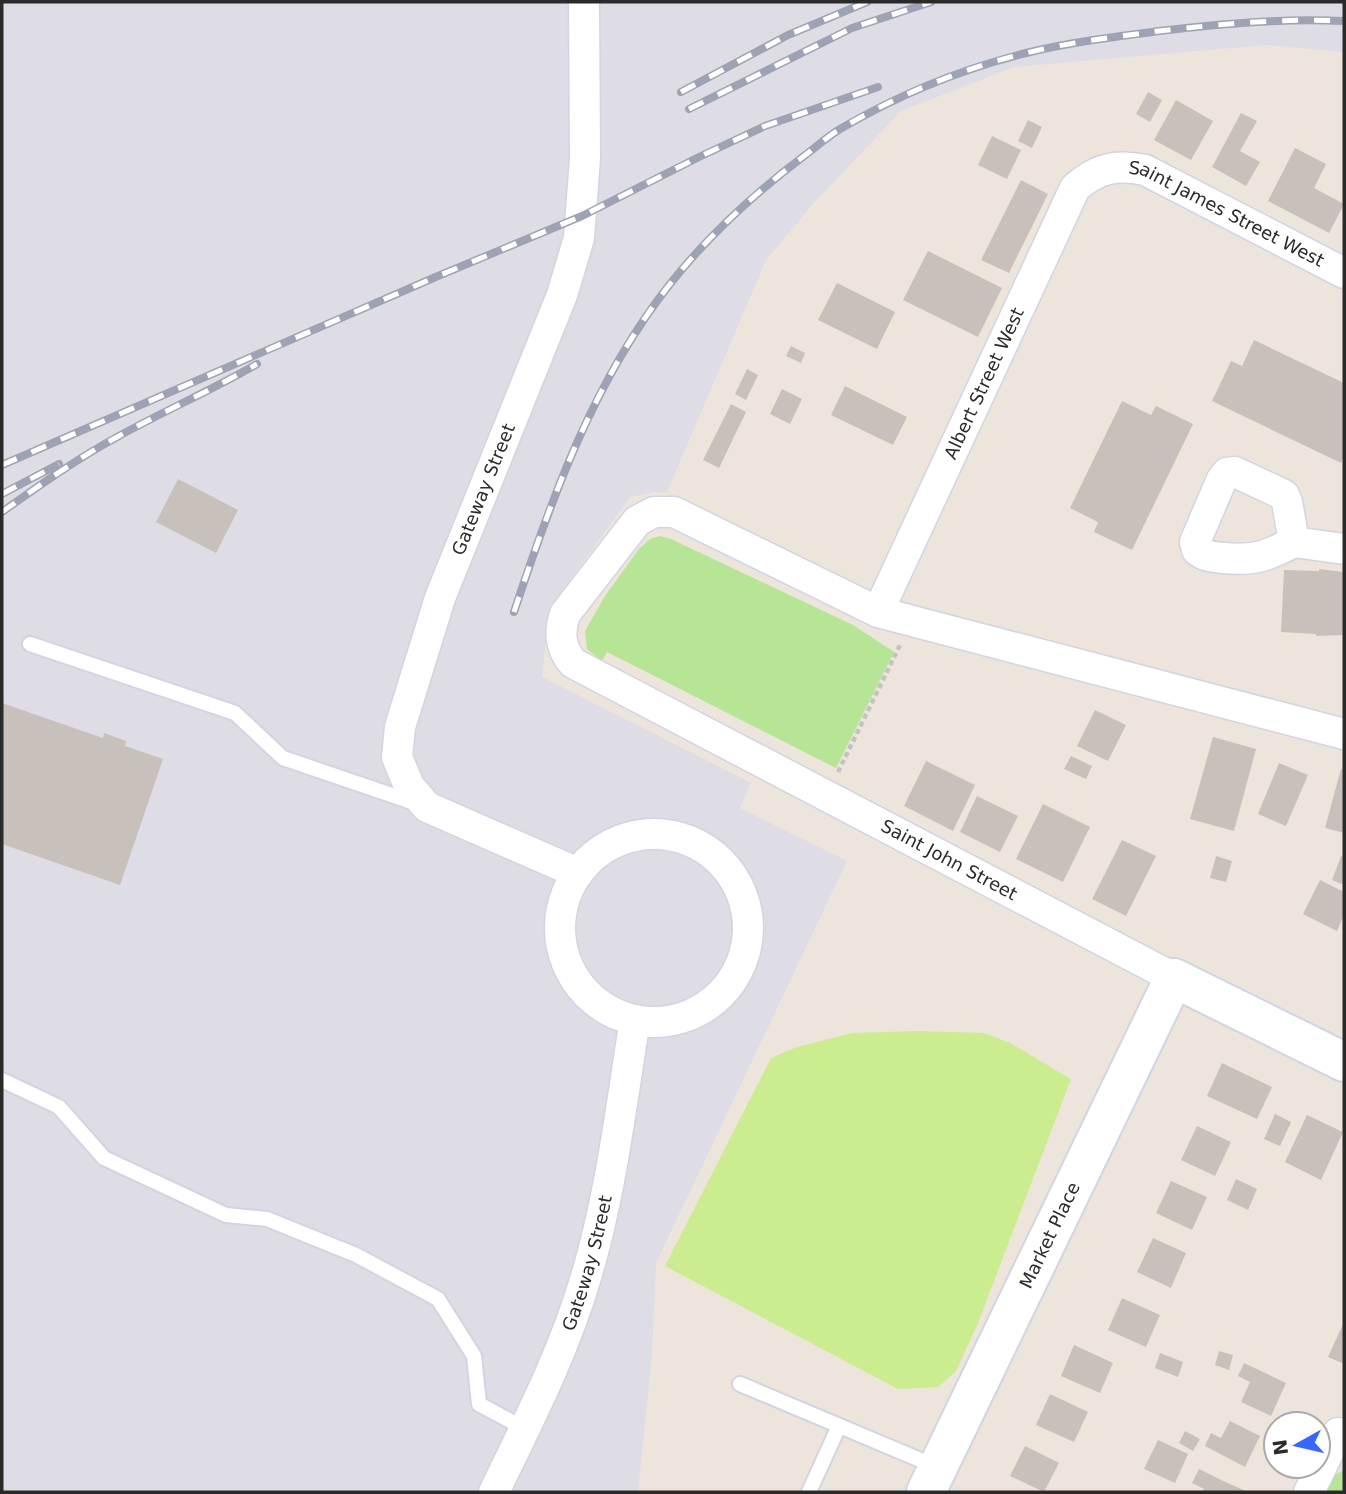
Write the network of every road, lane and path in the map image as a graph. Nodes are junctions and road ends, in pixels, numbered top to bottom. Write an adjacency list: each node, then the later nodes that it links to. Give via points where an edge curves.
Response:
1 (584, 2): 11 (street, Gateway Street, via 585,158 579,239 562,295 440,598 400,727 397,757 409,786)
2 (1107, 169): 3 (street, Saint James Street West, via 1127,166 1146,170); 6 (street, Albert Street West, via 1075,188)
3 (1344, 273)
4 (1294, 542): 5 (street)
5 (1344, 549)
6 (878, 612): 9 (street); 13 (street, Saint John Street, via 682,514 665,511 638,521 565,614 562,646 582,668)
7 (30, 644): 11 (lane, via 235,713 283,758)
8 (896, 652): 10 (path)
9 (1344, 734)
10 (848, 752)
11 (427, 807): 12 (street, Gateway Street)
12 (578, 873): 14 (street, via 564,901 560,932 566,962 582,989 606,1009); 14 (street, via 600,851 628,837 658,834 689,840 722,864 735,880 747,909 748,940 739,970 721,995 695,1013 666,1022)
13 (1174, 978): 15 (street, Saint John Street); 21 (street, Market Place)
14 (635, 1020): 19 (street, Gateway Street, via 607,1186 586,1277)
15 (1344, 1062)
16 (2, 1080): 19 (lane, via 59,1107 104,1158 226,1215 267,1219 356,1255 439,1299 474,1356 479,1404)
17 (740, 1384): 18 (lane)
18 (839, 1426): 21 (lane); 23 (lane)
19 (525, 1429): 22 (street, Gateway Street)
20 (1341, 1435): 24 (street)
21 (932, 1480)
22 (494, 1492)
23 (809, 1492)
24 (1308, 1492)

